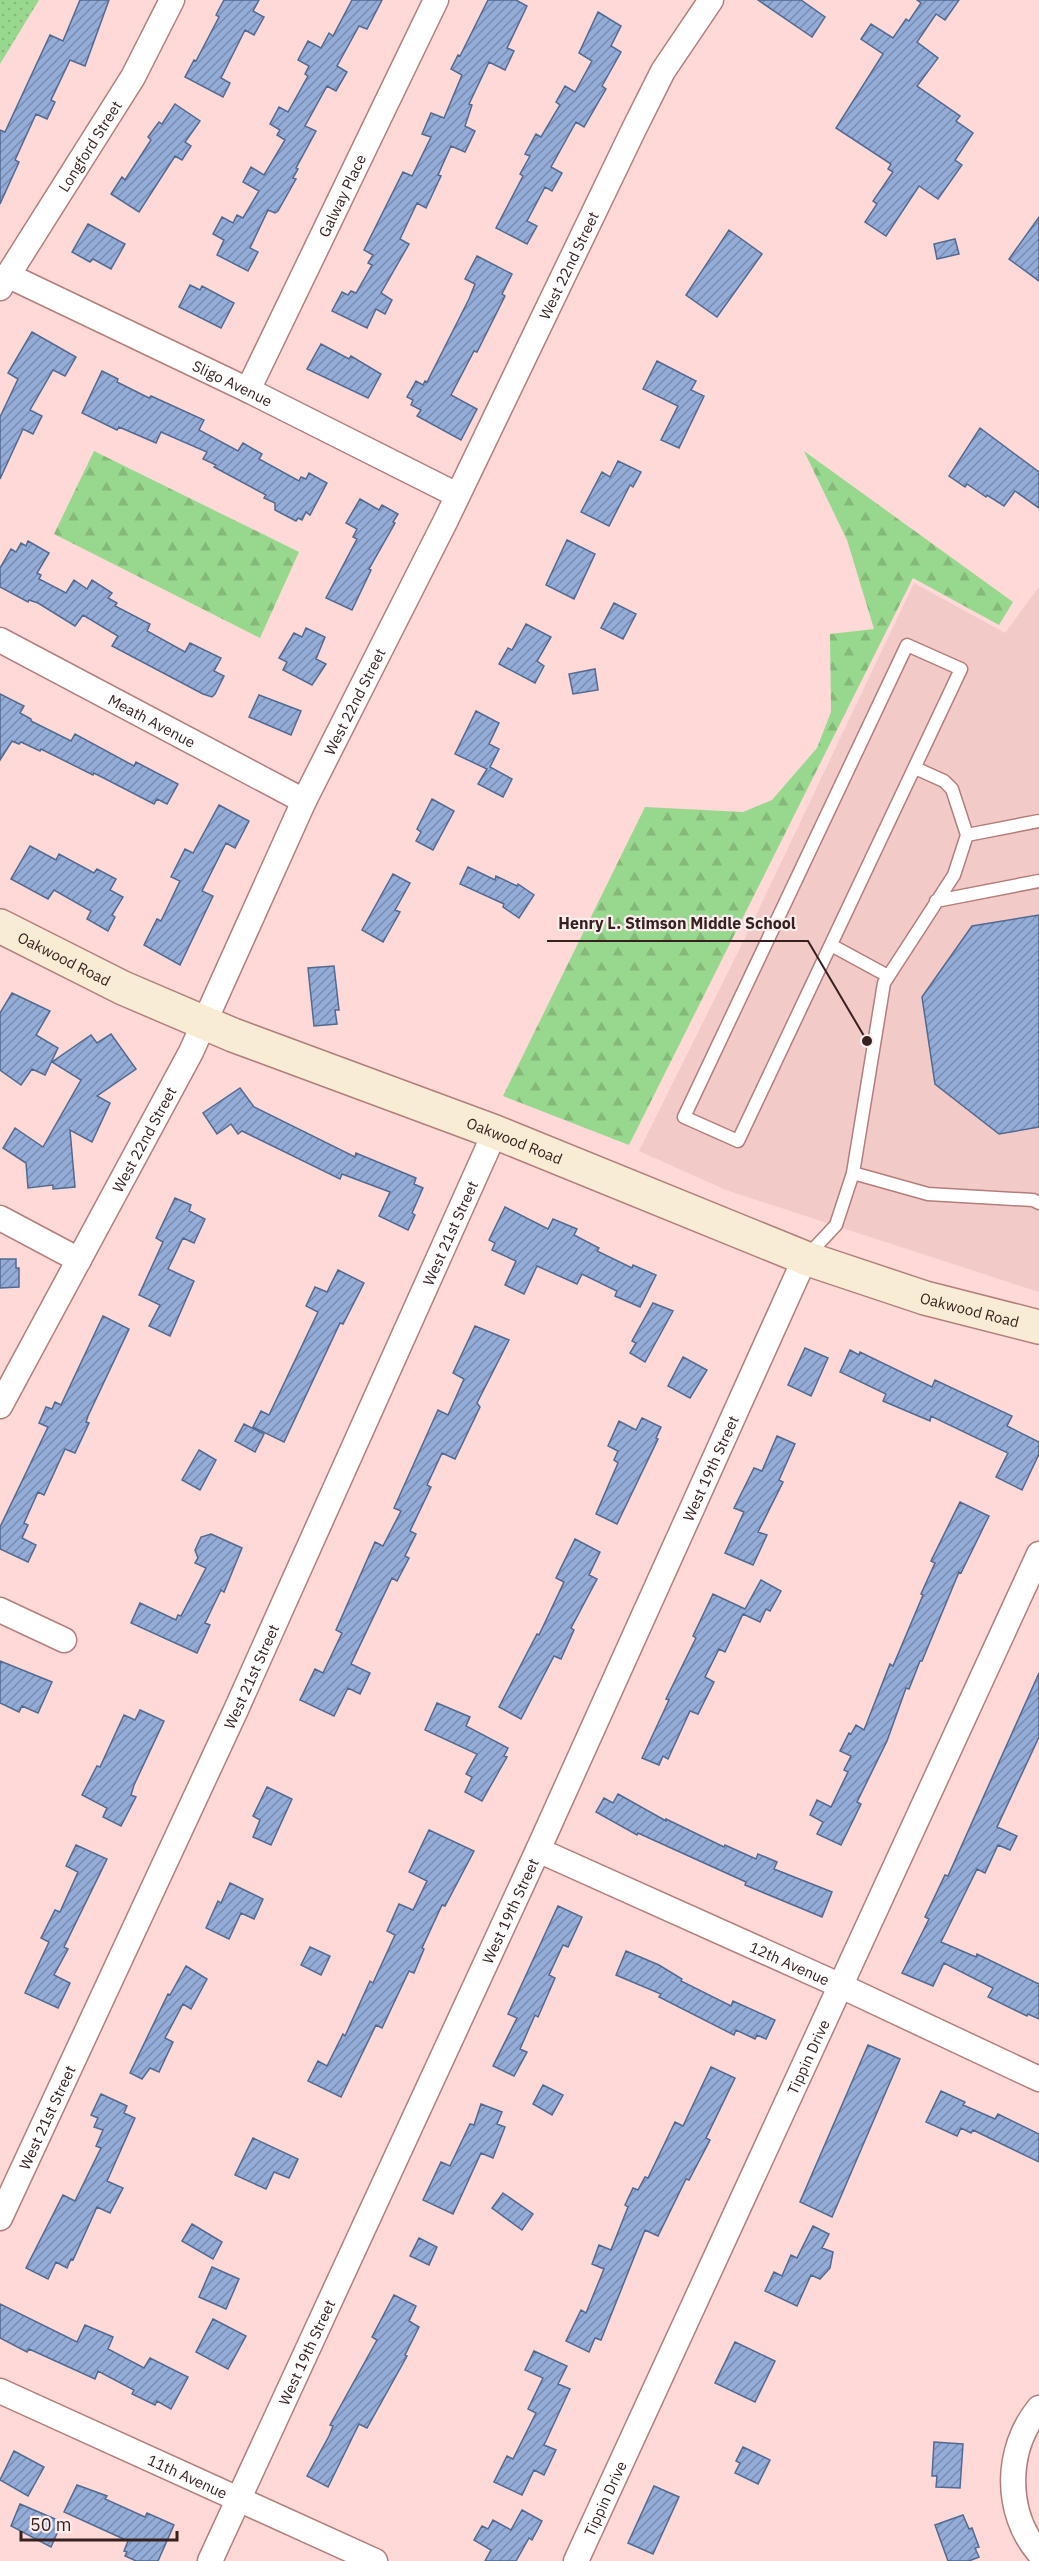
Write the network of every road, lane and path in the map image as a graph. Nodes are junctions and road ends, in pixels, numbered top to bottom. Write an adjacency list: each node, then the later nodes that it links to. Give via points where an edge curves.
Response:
1 (172, 0): 4 (street, Longford Street, via 133,77)
2 (436, 0): 5 (street, Galway Place)
3 (711, 0): 6 (street, West 22nd Street, via 658,81)
4 (3, 281): 5 (street, Sligo Avenue)
5 (248, 390): 6 (street, Sligo Avenue)
6 (457, 495): 9 (street, West 22nd Street)
7 (0, 640): 9 (street, Meath Avenue)
8 (915, 768): 11 (lane, via 944,781 952,789); 15 (lane); 15 (lane, via 961,669 908,645 684,1116 738,1142)
9 (304, 801): 17 (street, West 22nd Street)
10 (1039, 821): 11 (lane)
11 (967, 835): 13 (lane, via 954,875)
12 (1039, 881): 13 (lane)
13 (936, 901): 16 (lane)
14 (0, 926): 17 (main road, Oakwood Road, via 114,984)
15 (831, 945): 16 (lane)
16 (888, 976): 19 (lane)
17 (206, 1023): 18 (main road, Oakwood Road); 23 (street, West 22nd Street)
18 (495, 1132): 22 (main road, Oakwood Road); 32 (street, West 21st Street, via 240,1701)
19 (852, 1173): 20 (lane, via 928,1194); 22 (lane, via 836,1225)
20 (1039, 1203)
21 (0, 1218): 23 (street)
22 (805, 1258): 24 (main road, Oakwood Road, via 924,1298); 29 (street, West 19th Street)
23 (79, 1260): 25 (street, West 22nd Street)
24 (1039, 1327)
25 (0, 1406)
26 (1039, 1554): 30 (street, Tippin Drive)
27 (0, 1610): 28 (street)
28 (64, 1640)
29 (538, 1850): 30 (street, 12th Avenue); 35 (street, West 19th Street)
30 (839, 1985): 31 (street, 12th Avenue); 39 (street, Tippin Drive)
31 (1039, 2079)
32 (0, 2218)
33 (0, 2391): 35 (street, 11th Avenue)
34 (1039, 2408): 36 (street, via 1017,2447 1013,2482 1016,2515)
35 (238, 2499): 37 (street, West 19th Street); 38 (street, 11th Avenue)
36 (1039, 2553)
37 (210, 2561)
38 (375, 2561)
39 (576, 2561)

